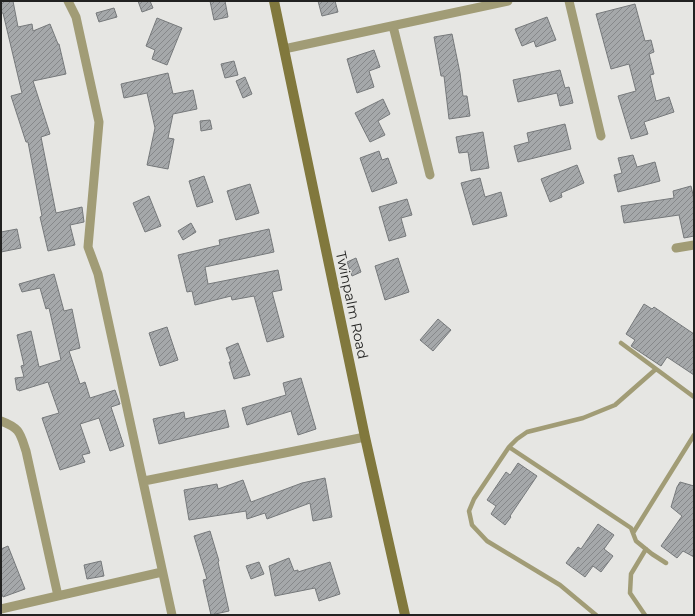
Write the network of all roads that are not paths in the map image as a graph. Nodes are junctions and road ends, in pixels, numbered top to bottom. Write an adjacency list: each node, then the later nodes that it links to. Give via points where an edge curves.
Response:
1 (68, 1): 18 (street, via 76,17 99,122 88,247 98,274)
2 (274, 1): 6 (main road, Twinpalm Road)
3 (508, 1): 5 (street)
4 (569, 1): 7 (street)
5 (393, 26): 6 (street); 8 (street)
6 (284, 49): 16 (main road, Twinpalm Road)
7 (601, 136)
8 (430, 175)
9 (694, 245): 10 (street)
10 (676, 248)
11 (621, 343): 12 (lane)
12 (656, 369): 13 (lane); 17 (lane, via 615,405 584,418 527,432)
13 (694, 396)
14 (1, 421): 23 (street, via 14,426 26,451)
15 (694, 435): 19 (lane)
16 (365, 437): 18 (street); 26 (main road, Twinpalm Road)
17 (509, 448): 19 (lane, via 630,528); 27 (lane, via 474,499 469,511 472,525 487,541 560,585)
18 (144, 481): 22 (street)
19 (633, 533): 20 (lane, via 636,541)
20 (646, 548): 21 (lane); 28 (lane, via 631,574 630,593)
21 (666, 562)
22 (162, 572): 23 (street); 25 (street)
23 (58, 596): 24 (street)
24 (1, 609)
25 (172, 615)
26 (404, 615)
27 (596, 615)
28 (645, 615)

